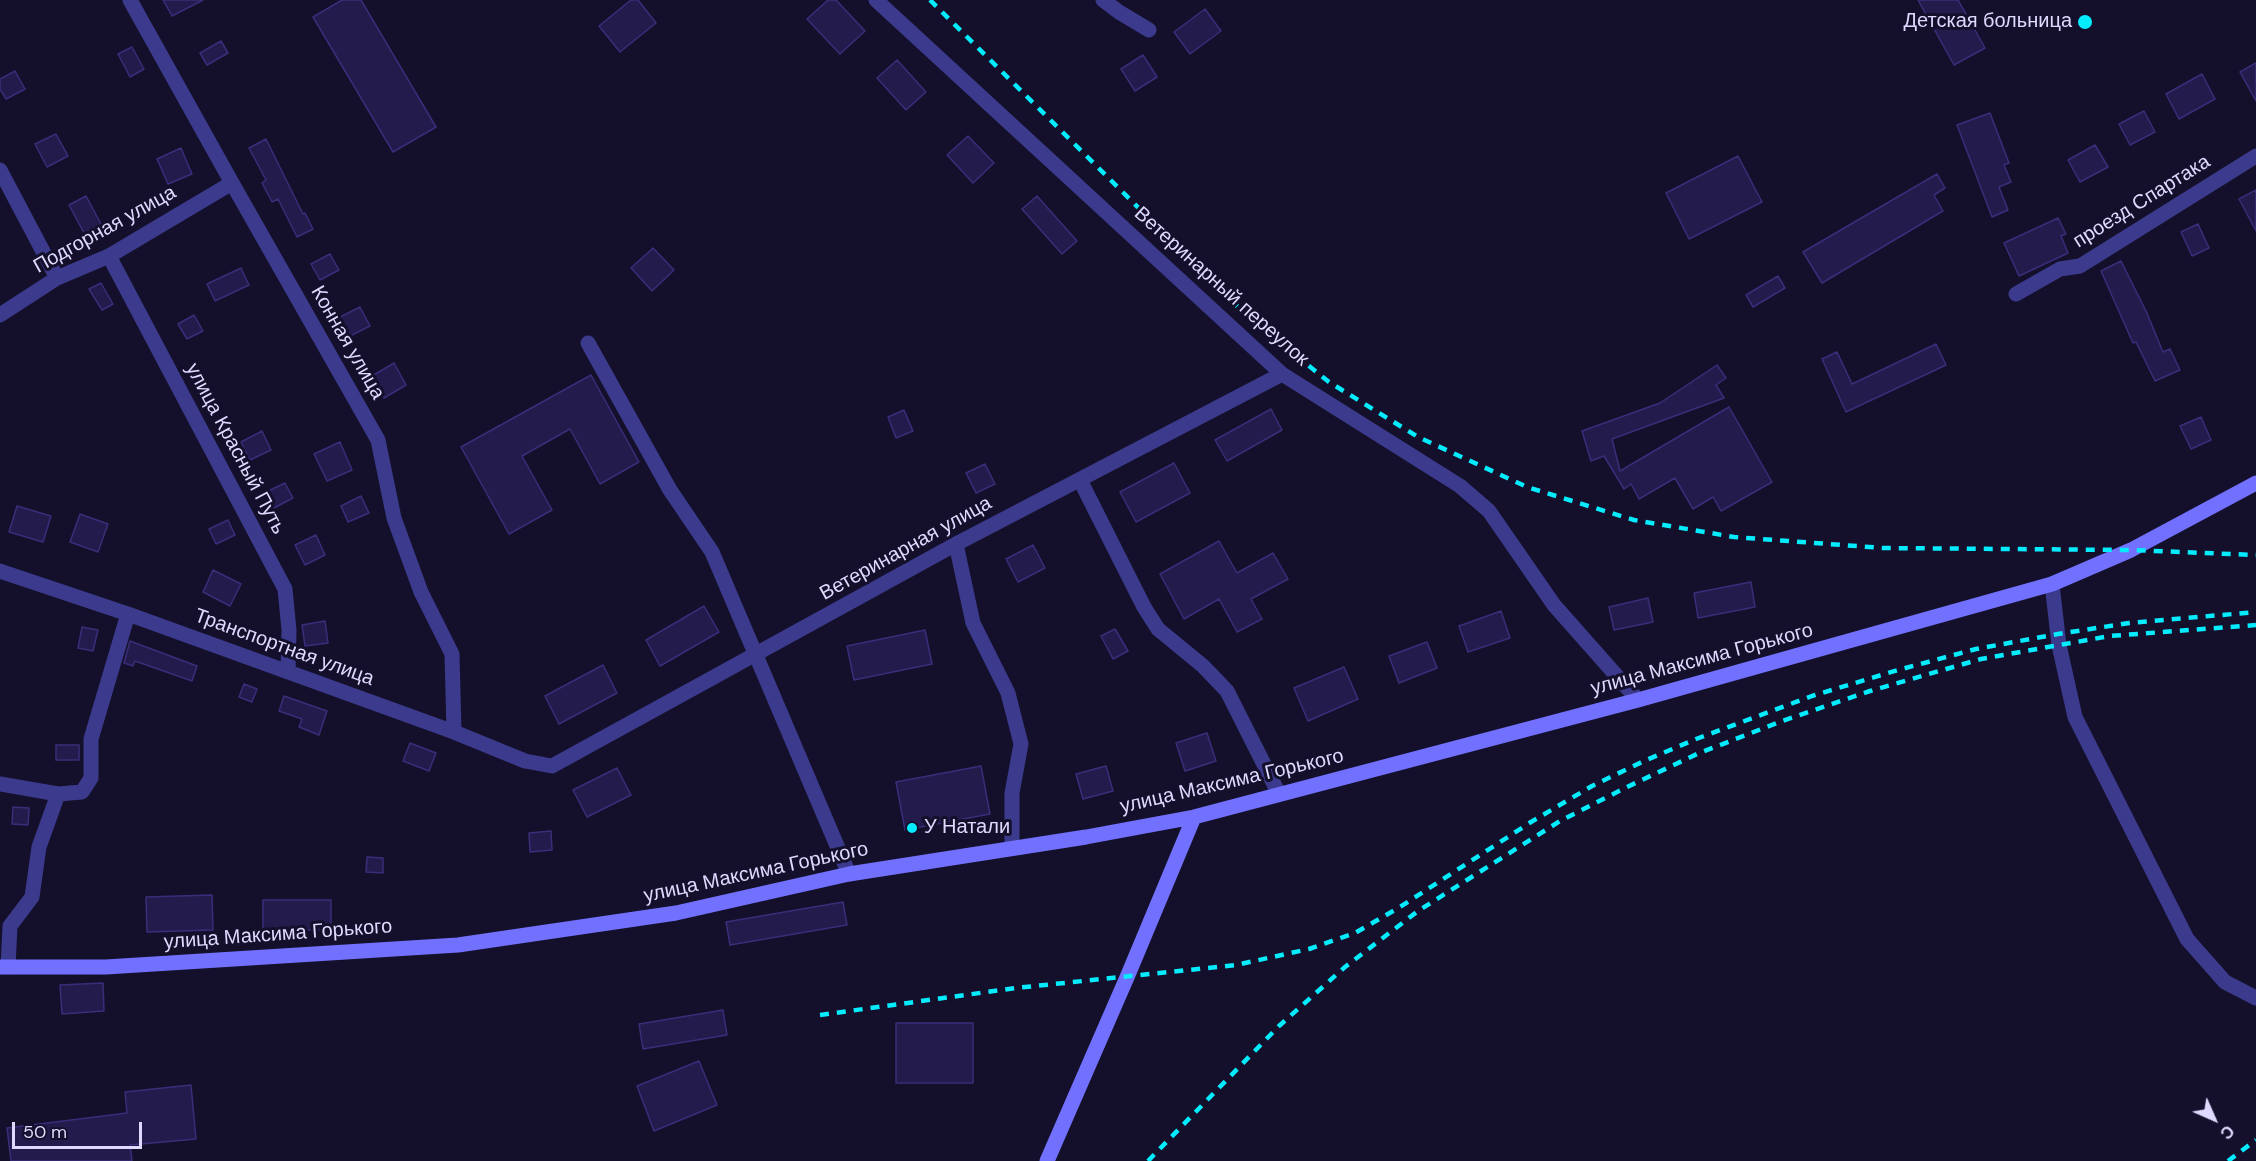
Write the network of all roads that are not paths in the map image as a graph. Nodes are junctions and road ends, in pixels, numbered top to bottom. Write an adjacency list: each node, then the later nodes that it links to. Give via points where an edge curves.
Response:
1 (130, 0): 7 (street, Конная улица)
2 (876, 0): 13 (street, Ветеринарный переулок)
3 (1103, 0): 4 (street)
4 (1149, 30)
5 (2256, 156): 10 (street, проезд Спартака, via 2080,266 2060,269)
6 (0, 170): 9 (street)
7 (231, 183): 8 (street, Подгорная улица); 23 (street, Конная улица, via 378,440 394,518 421,592 452,654)
8 (110, 256): 9 (street, Подгорная улица); 21 (street, улица Красный Путь, via 285,589 290,630)
9 (57, 278): 11 (street, Подгорная улица)
10 (2016, 294)
11 (0, 315)
12 (588, 343): 20 (street, via 670,490 712,552)
13 (1282, 374): 14 (street, Ветеринарная улица); 22 (street, Ветеринарный переулок, via 1460,486 1489,511 1554,605)
14 (1080, 480): 16 (street, Ветеринарная улица); 27 (street, via 1144,607 1158,629 1227,691)
15 (2256, 483): 18 (street, улица Максима Горького, via 2131,550)
16 (956, 544): 20 (street, Ветеринарная улица); 29 (street, via 973,623 1008,693 1021,744 1012,793)
17 (0, 571): 19 (street, Транспортная улица)
18 (2052, 584): 22 (street, улица Максима Горького); 32 (street, via 2059,645 2080,728 2187,939 2225,982)
19 (128, 614): 21 (street, Транспортная улица); 26 (street, via 92,739 91,778 82,792)
20 (756, 655): 24 (street, Ветеринарная улица); 30 (street)
21 (288, 672): 23 (street, Транспортная улица)
22 (1638, 700): 27 (street, улица Максима Горького)
23 (454, 732): 24 (street, Транспортная улица, via 525,761)
24 (552, 766)
25 (0, 784): 26 (street)
26 (58, 794): 31 (street, via 39,847 32,897 10,926)
27 (1279, 794): 28 (street, улица Максима Горького)
28 (1194, 817): 29 (street, улица Максима Горького); 33 (street)
29 (1012, 847): 30 (street, улица Максима Горького)
30 (849, 874): 31 (street, улица Максима Горького, via 676,913 458,945 106,967)
31 (4, 967)
32 (2256, 998)
33 (1047, 1161)

